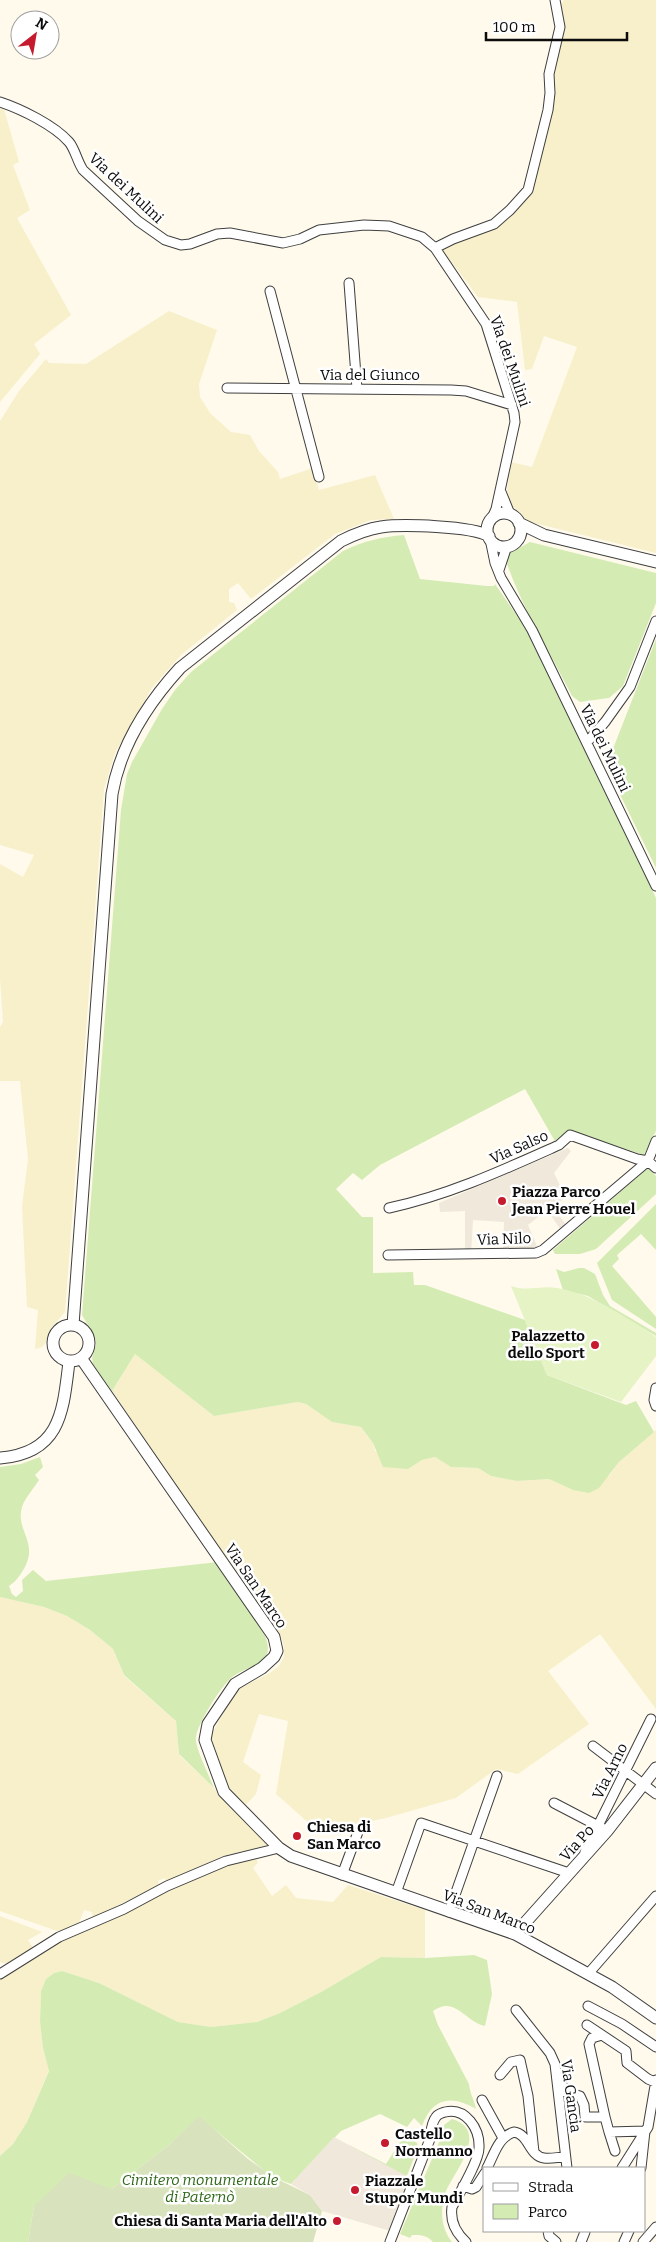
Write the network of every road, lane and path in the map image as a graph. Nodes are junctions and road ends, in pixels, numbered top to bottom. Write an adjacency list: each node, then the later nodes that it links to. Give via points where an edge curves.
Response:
1 (555, 0): 3 (street, via 560,27 549,74 548,110 528,190 494,224)
2 (0, 102): 3 (street, Via dei Mulini, via 18,108 57,132 70,143 83,170 138,221 165,240 181,245 230,233 283,243 319,230 364,226 402,229 422,237)
3 (435, 248): 9 (street, Via dei Mulini, via 486,324)
4 (349, 283): 8 (street)
5 (270, 291): 7 (street)
6 (227, 388): 7 (street, Via del Giunco)
7 (296, 389): 8 (street, Via del Giunco); 10 (street)
8 (357, 389): 9 (street, Via del Giunco, via 458,390)
9 (512, 405): 11 (street, Via dei Mulini, via 514,422)
10 (319, 477)
11 (501, 487): 12 (street, via 502,498); 13 (street, Via dei Mulini)
12 (510, 514): 13 (street, via 500,513); 14 (street)
13 (490, 521): 15 (street); 17 (street)
14 (519, 523): 16 (street); 18 (street)
15 (472, 530): 17 (street); 30 (street, via 381,527 341,541 180,668 159,693 126,747 112,794)
16 (544, 535): 18 (street); 20 (street)
17 (489, 538): 19 (street, via 498,545); 21 (street, Via dei Mulini)
18 (518, 538): 19 (street)
19 (507, 546): 21 (street)
20 (656, 562)
21 (499, 570): 23 (street, Via dei Mulini)
22 (656, 621): 23 (street, via 630,687)
23 (588, 741): 24 (street, Via dei Mulini)
24 (656, 886)
25 (656, 1141): 26 (street)
26 (648, 1161): 27 (street, Via Salso); 28 (street, Via Salso, via 570,1135 559,1145 475,1182 425,1200); 29 (street, Via Nilo, via 536,1253)
27 (656, 1168)
28 (389, 1208)
29 (388, 1255)
30 (73, 1324): 31 (street, via 84,1330 89,1342 89,1348); 32 (street, via 62,1326 52,1339 56,1355)
31 (81, 1358): 32 (street); 47 (street, Via San Marco, via 274,1637 274,1657 235,1684 208,1724 205,1740 224,1792)
32 (69, 1362): 35 (street, via 64,1406 53,1431 36,1448 23,1455)
33 (656, 1388): 34 (street)
34 (656, 1406)
35 (0, 1458)
36 (651, 1720): 39 (street, Via Arno)
37 (593, 1746): 39 (street)
38 (656, 1768): 41 (street, Via Po)
39 (625, 1771): 41 (street); 44 (street, Via Arno)
40 (497, 1776): 46 (street)
41 (643, 1784): 42 (street); 44 (street, Via Po)
42 (656, 1794)
43 (554, 1803): 44 (street)
44 (603, 1828): 48 (street, Via Po)
45 (358, 1832): 49 (street)
46 (474, 1841): 48 (street); 50 (street, via 421,1823); 52 (street)
47 (279, 1848): 49 (street, Via San Marco, via 302,1862); 54 (street, via 226,1861 167,1886 124,1909 58,1937)
48 (570, 1873): 53 (street, Via Po)
49 (342, 1875): 50 (street, Via San Marco)
50 (396, 1894): 52 (street, Via San Marco)
51 (656, 1896): 55 (street)
52 (449, 1912): 53 (street, Via San Marco)
53 (515, 1934): 55 (street, Via San Marco)
54 (0, 1974)
55 (588, 1974): 58 (street, Via San Marco)
56 (588, 2006): 61 (street, via 622,2024)
57 (516, 2010): 62 (street, Via Gancia, via 550,2053)
58 (656, 2018)
59 (602, 2035): 60 (street); 60 (street, via 584,2026); 64 (street, via 626,2051 627,2063)
60 (592, 2038): 66 (street, via 589,2044)
61 (656, 2048)
62 (555, 2072): 66 (street, via 566,2092 580,2096 585,2117); 72 (street, Via Gancia)
63 (500, 2075): 71 (street, via 512,2062 520,2060)
64 (655, 2083): 67 (street)
65 (482, 2100): 69 (street)
66 (605, 2117): 68 (street)
67 (645, 2131): 68 (street); 75 (street); 76 (street)
68 (609, 2132): 70 (street)
69 (504, 2138): 71 (street, via 519,2133); 73 (street)
70 (614, 2151)
71 (534, 2152): 72 (street, via 544,2158)
72 (565, 2156): 74 (street, Via Gancia)
73 (488, 2167)
74 (567, 2167)
75 (623, 2167)
76 (641, 2167)
77 (483, 2176): 78 (street, via 472,2190)
78 (463, 2186): 81 (street, via 478,2154 478,2139 471,2120 450,2110 441,2113 433,2122 430,2139); 82 (street, via 451,2214 456,2230)
79 (656, 2228): 84 (street)
80 (548, 2232): 83 (street)
81 (390, 2242)
82 (466, 2242)
83 (556, 2242)
84 (644, 2242)

